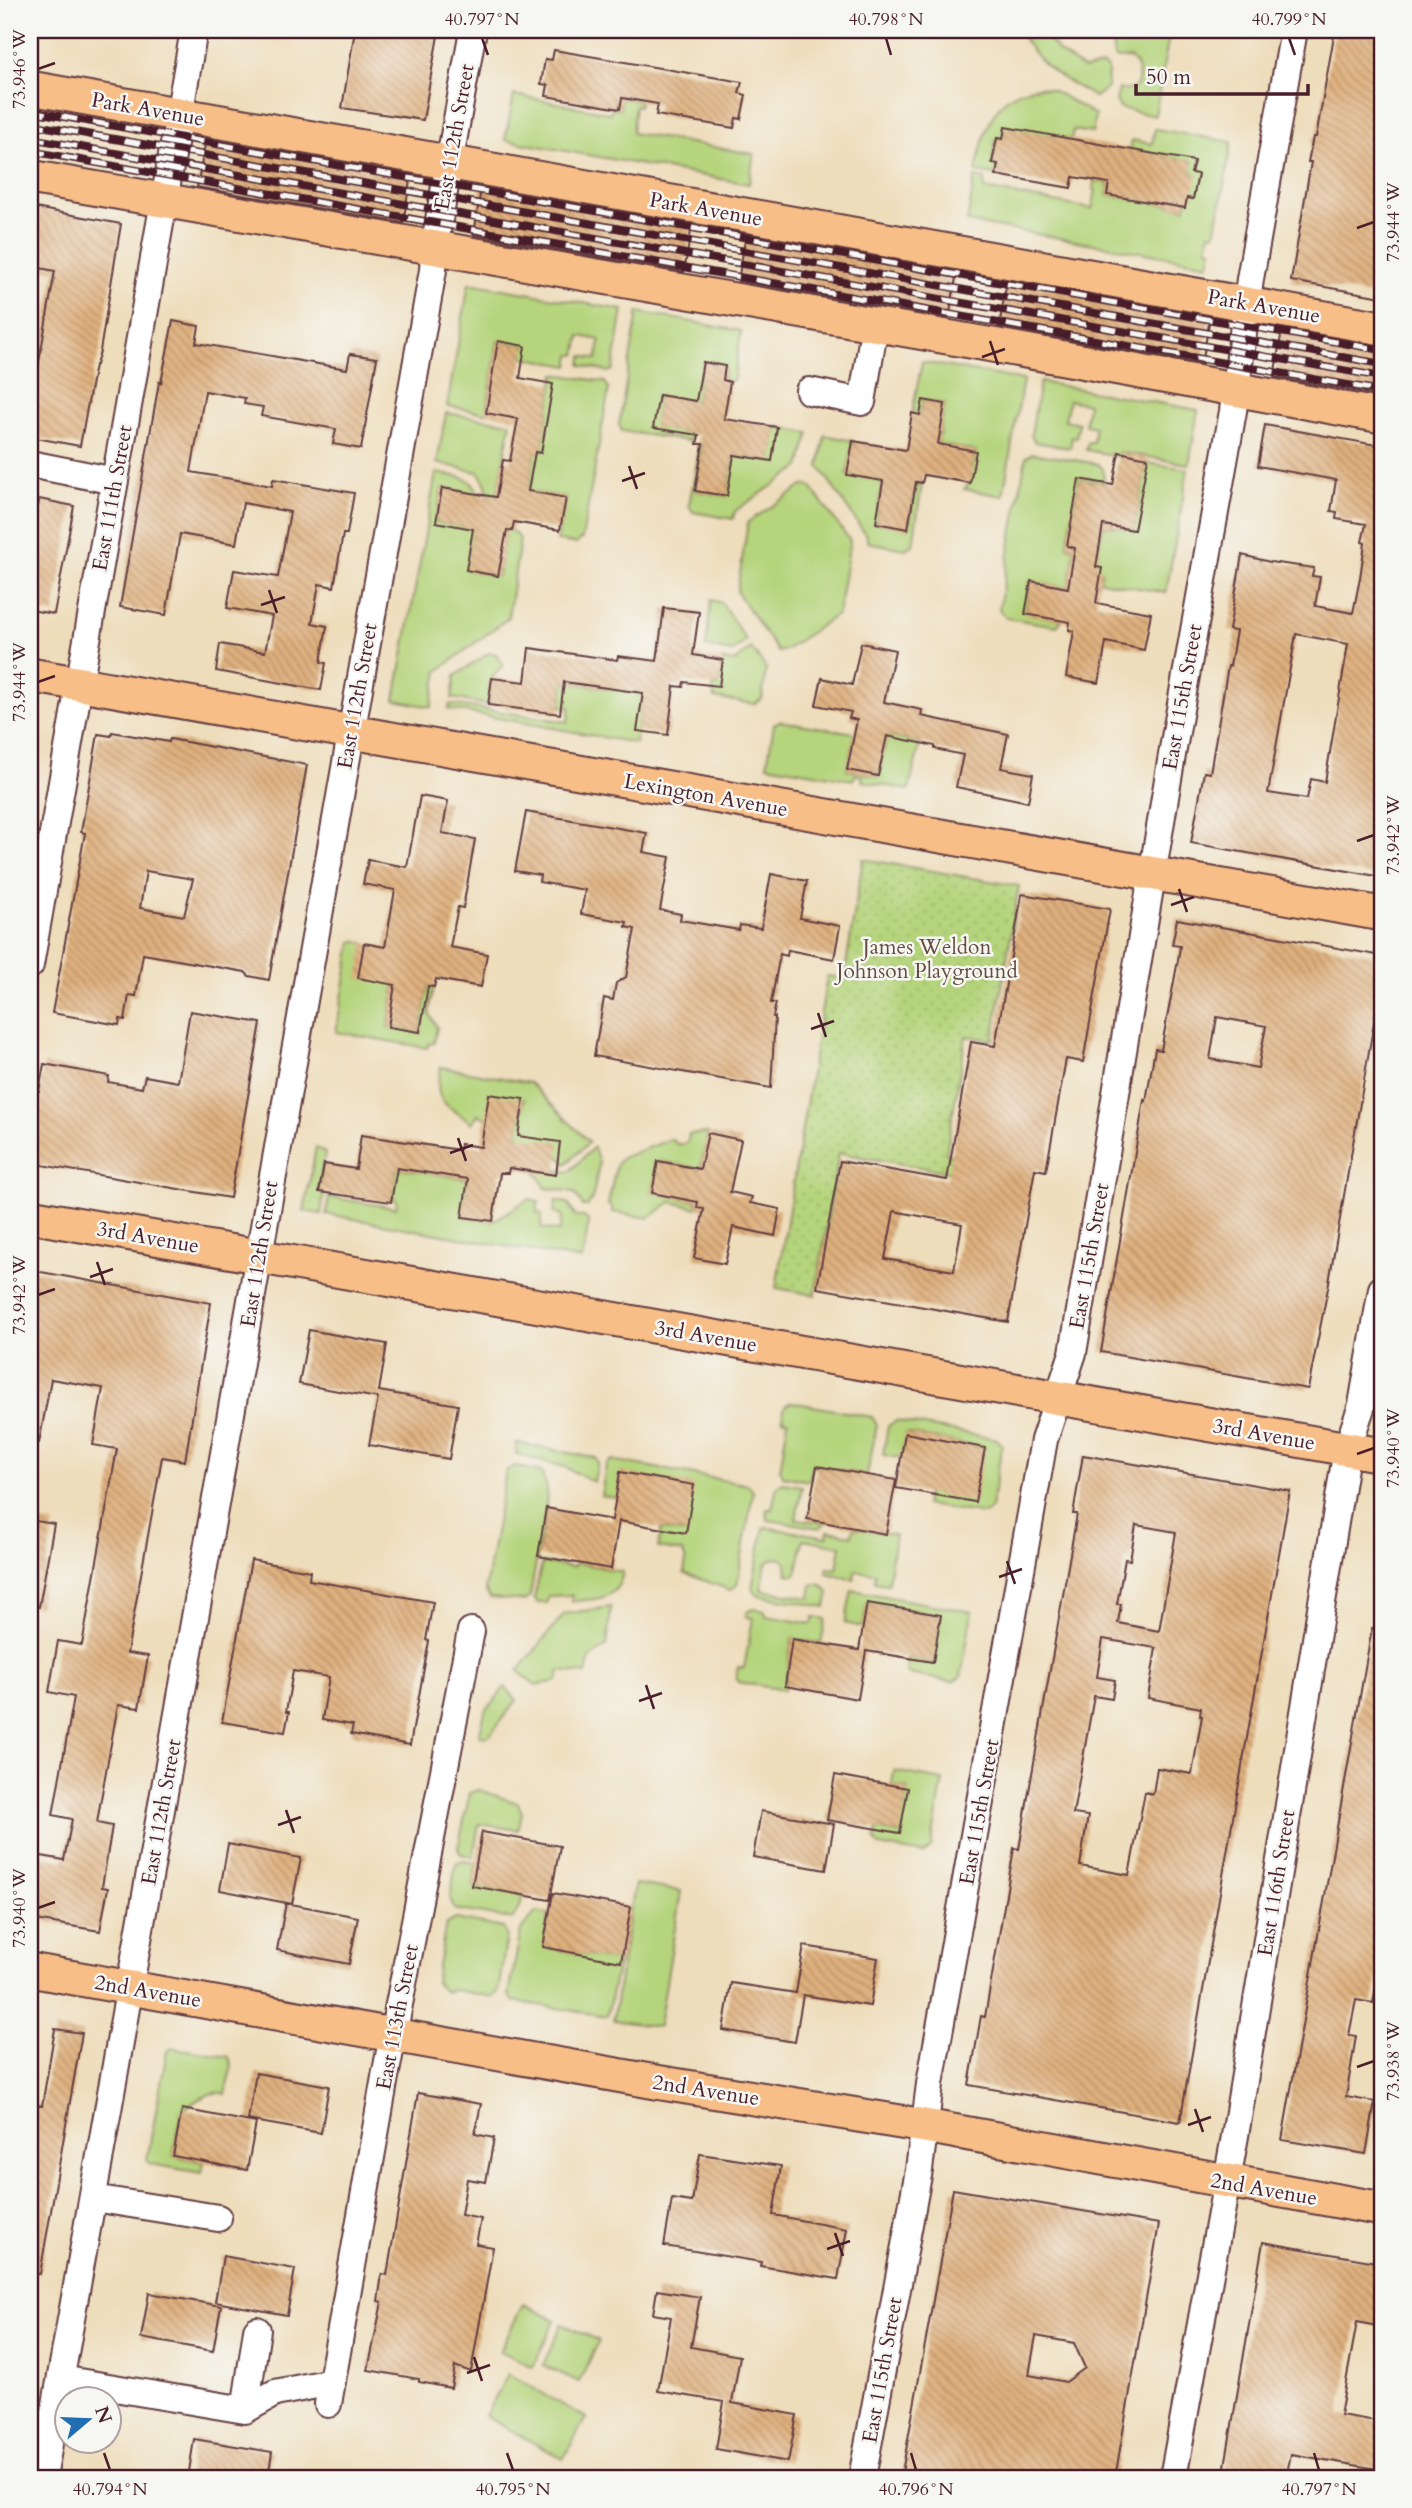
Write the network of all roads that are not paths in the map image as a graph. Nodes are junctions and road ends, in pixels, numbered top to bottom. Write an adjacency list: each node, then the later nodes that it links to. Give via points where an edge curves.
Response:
1 (194, 30): 5 (street, East 111th Street)
2 (473, 30): 6 (street, East 112th Street)
3 (1294, 30): 10 (street, East 115th Street)
4 (30, 88): 5 (main road, Park Avenue)
5 (179, 115): 6 (main road, Park Avenue); 8 (street, East 111th Street)
6 (449, 162): 9 (street, East 112th Street); 10 (main road, Park Avenue)
7 (30, 177): 8 (main road)
8 (163, 201): 9 (main road); 17 (street, East 111th Street)
9 (434, 248): 11 (main road); 20 (street, East 112th Street)
10 (1247, 303): 12 (main road, Park Avenue); 13 (street, East 115th Street)
11 (875, 324): 13 (main road); 14 (street, via 862,402)
12 (1382, 328)
13 (1236, 390): 15 (main road); 21 (street, East 115th Street)
14 (809, 391)
15 (1382, 416)
16 (30, 464): 17 (street)
17 (116, 481): 19 (street, East 111th Street)
18 (30, 675): 19 (main road, Lexington Avenue)
19 (79, 684): 20 (main road, Lexington Avenue); 23 (street, East 111th Street)
20 (350, 731): 21 (main road, Lexington Avenue); 25 (street, East 112th Street)
21 (1153, 873): 22 (main road, Lexington Avenue); 27 (street, East 115th Street, via 1073,1353)
22 (1382, 914)
23 (30, 965)
24 (30, 1216): 25 (main road, 3rd Avenue)
25 (260, 1257): 27 (main road, 3rd Avenue); 32 (street, East 112th Street)
26 (1382, 1289): 28 (street, East 116th Street, via 1362,1405)
27 (1058, 1397): 28 (main road, 3rd Avenue); 34 (street, East 115th Street, via 1044,1440)
28 (1347, 1449): 29 (main road, 3rd Avenue); 35 (street, East 116th Street)
29 (1382, 1455)
30 (471, 1631): 33 (street, East 113th Street)
31 (30, 1970): 32 (main road, 2nd Avenue)
32 (130, 1988): 33 (main road, 2nd Avenue); 36 (street, East 112th Street)
33 (394, 2035): 34 (main road, 2nd Avenue); 41 (street, East 113th Street, via 330,2393 275,2393)
34 (925, 2126): 35 (main road, 2nd Avenue); 43 (street, East 115th Street)
35 (1227, 2182): 37 (main road, 2nd Avenue); 44 (street, East 116th Street)
36 (93, 2198): 38 (street); 40 (street, East 112th Street)
37 (1382, 2209)
38 (218, 2218)
39 (257, 2330): 41 (street)
40 (61, 2379): 41 (street); 42 (street, East 112th Street)
41 (245, 2410)
42 (43, 2478)
43 (862, 2478)
44 (1173, 2478)

